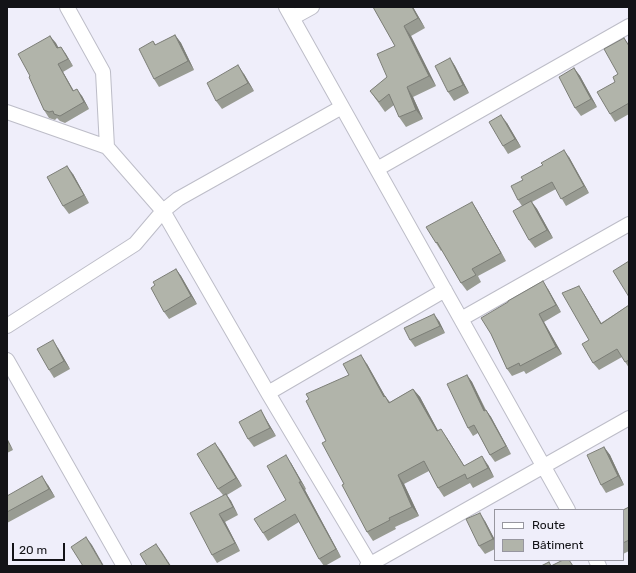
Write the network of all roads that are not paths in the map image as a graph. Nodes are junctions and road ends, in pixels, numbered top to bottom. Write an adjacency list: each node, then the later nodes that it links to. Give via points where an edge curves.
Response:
1 (68, 7): 7 (street, via 103,72)
2 (312, 7): 3 (street)
3 (289, 13): 5 (street)
4 (629, 26): 8 (street)
5 (342, 107): 8 (street); 9 (street, via 178,199)
6 (7, 112): 7 (street)
7 (107, 147): 9 (street)
8 (377, 169): 11 (street)
9 (162, 211): 13 (street, via 135,244); 15 (street)
10 (629, 224): 12 (street)
11 (445, 290): 12 (street); 15 (street)
12 (461, 319): 17 (street)
13 (7, 326)
14 (7, 360): 20 (street)
15 (268, 393): 19 (street)
16 (629, 418): 17 (street)
17 (544, 466): 18 (street); 19 (street)
18 (567, 509)
19 (368, 565)
20 (124, 566)

